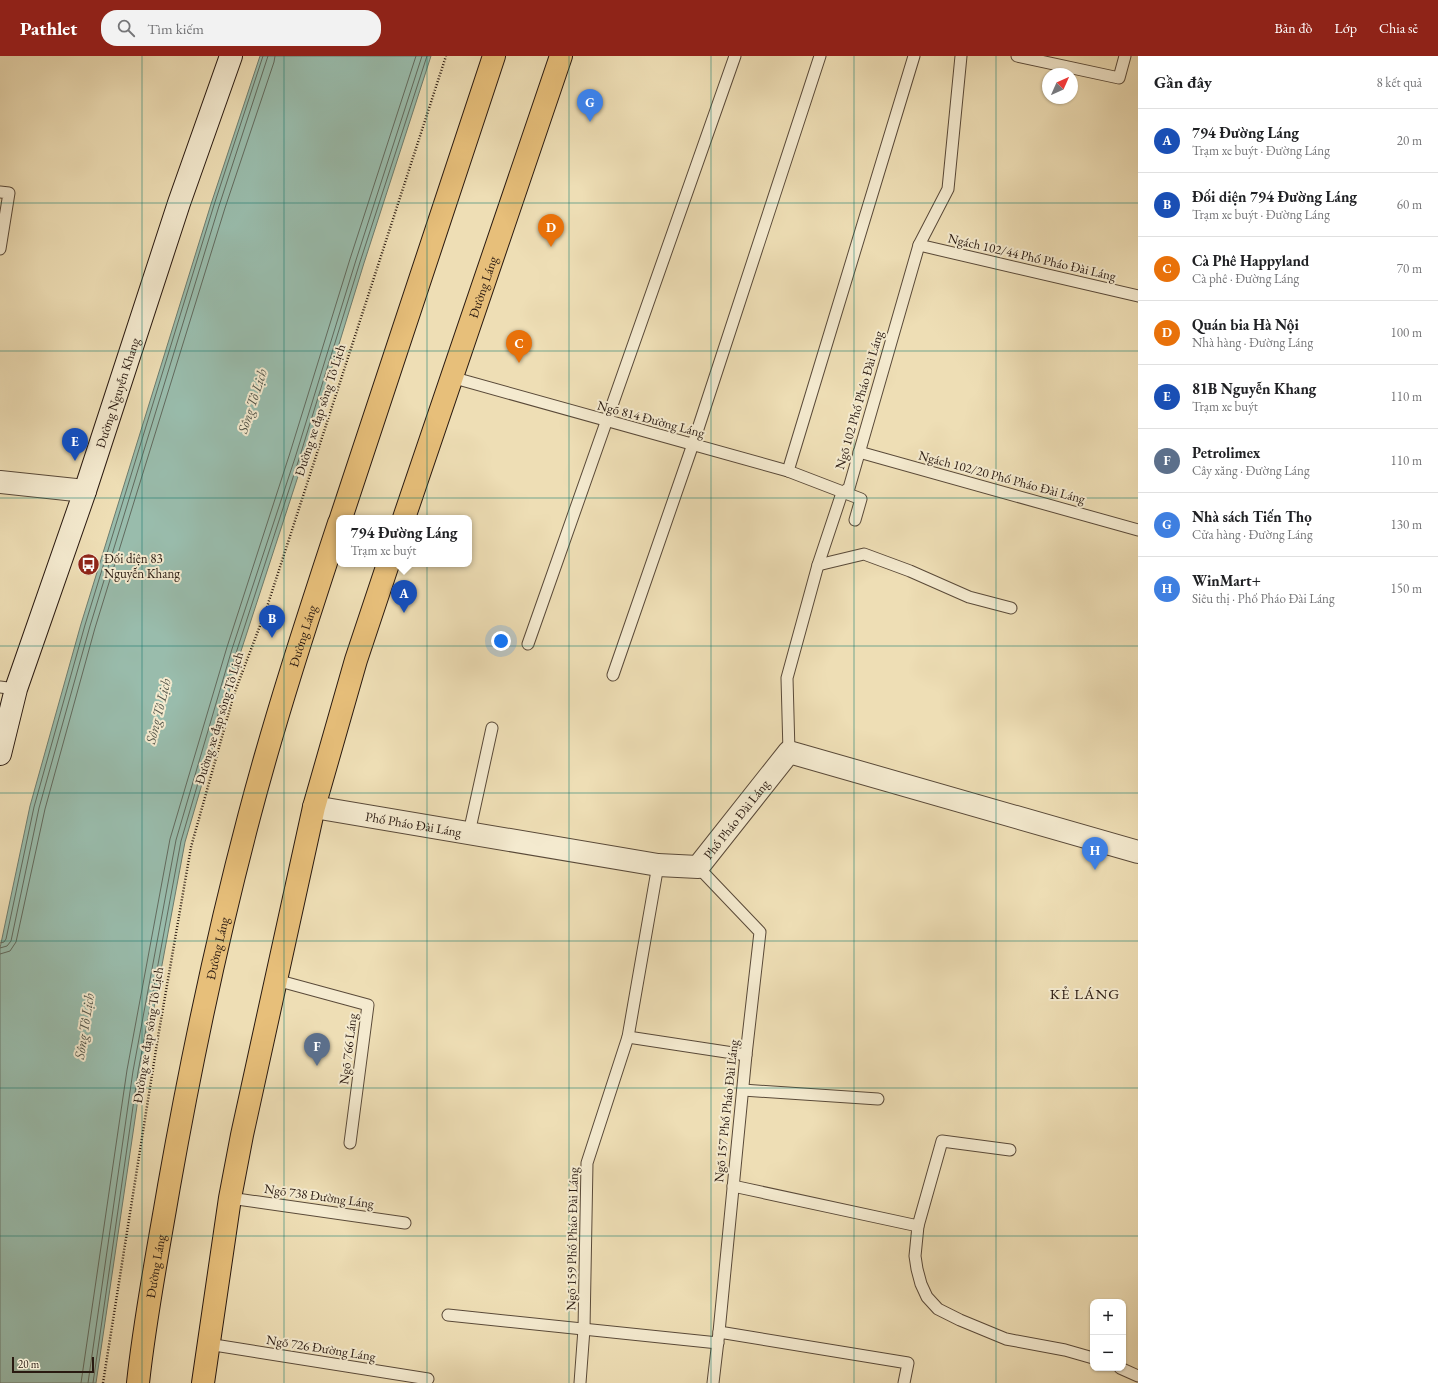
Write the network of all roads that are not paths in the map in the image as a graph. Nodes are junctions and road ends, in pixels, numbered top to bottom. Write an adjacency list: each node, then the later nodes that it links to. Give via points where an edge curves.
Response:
1 (231, 56): 20 (street, Đường Nguyễn Khang, via 179,203)
2 (494, 56): 22 (main road)
3 (561, 56): 14 (main road, Đường Láng)
4 (735, 56): 15 (lane)
5 (820, 56): 16 (lane)
6 (914, 56): 18 (lane)
7 (961, 56): 11 (lane, Ngõ 102 Phố Pháo Đài Láng, via 948,189)
8 (1017, 56): 9 (lane, via 1119,78)
9 (1125, 56)
10 (0, 192): 12 (lane, via 9,193)
11 (919, 245): 13 (lane, Ngách 102/44 Phố Pháo Đài Láng); 17 (lane, Ngõ 102 Phố Pháo Đài Láng)
12 (0, 249)
13 (1138, 296)
14 (451, 377): 15 (lane, Ngõ 814 Đường Láng); 23 (main road, Đường Láng)
15 (607, 421): 16 (lane, Ngõ 814 Đường Láng); 30 (lane)
16 (694, 444): 18 (lane, Ngõ 814 Đường Láng); 31 (lane)
17 (859, 452): 21 (lane, Ngõ 102 Phố Pháo Đài Láng, via 849,488); 25 (lane, Ngách 102/20 Phố Pháo Đài Láng)
18 (788, 471): 21 (lane, Ngõ 814 Đường Láng)
19 (0, 482): 20 (street)
20 (85, 491): 32 (street, Đường Nguyễn Khang)
21 (842, 493): 24 (lane, Ngõ 814 Đường Láng, via 861,499); 27 (lane, Ngõ 102 Phố Pháo Đài Láng)
22 (342, 515)
23 (405, 515)
24 (855, 520)
25 (1138, 530)
26 (336, 532): 60 (main road, Đường Láng, via 298,647 249,816 208,984 167,1200 144,1332)
27 (818, 565): 29 (lane, via 864,554 970,596); 34 (lane, Ngõ 102 Phố Pháo Đài Láng, via 787,678)
28 (387, 567): 36 (main road, via 356,660)
29 (1011, 608)
30 (528, 644)
31 (613, 675)
32 (8, 688): 35 (street, Đường Nguyễn Khang)
33 (492, 728): 37 (lane)
34 (789, 752): 38 (street); 40 (street, Phố Pháo Đài Láng)
35 (0, 754)
36 (314, 808): 37 (street, Phố Pháo Đài Láng); 41 (main road)
37 (469, 833): 39 (street, Phố Pháo Đài Láng)
38 (1138, 852)
39 (658, 865): 40 (street, Phố Pháo Đài Láng); 42 (lane, Ngõ 159 Phố Pháo Đài Láng)
40 (698, 866): 43 (lane, Ngõ 157 Phố Pháo Đài Láng, via 760,932)
41 (276, 980): 46 (lane, Ngõ 766 Láng, via 368,1004); 49 (main road)
42 (628, 1038): 43 (lane); 53 (lane, Ngõ 159 Phố Pháo Đài Láng, via 587,1163)
43 (746, 1055): 44 (lane, Ngõ 157 Phố Pháo Đài Láng)
44 (743, 1090): 45 (lane); 48 (lane, Ngõ 157 Phố Pháo Đài Láng)
45 (878, 1099)
46 (350, 1143)
47 (1010, 1150): 51 (lane, via 942,1141)
48 (732, 1186): 51 (lane); 54 (lane, Ngõ 157 Phố Pháo Đài Láng)
49 (230, 1198): 50 (lane, Ngõ 738 Đường Láng); 55 (main road)
50 (405, 1223)
51 (918, 1226): 56 (lane, via 915,1256 917,1269 927,1297 938,1309 1006,1339)
52 (448, 1315): 53 (lane)
53 (584, 1329): 54 (lane); 62 (lane, Ngõ 159 Phố Pháo Đài Láng)
54 (719, 1337): 63 (lane, Ngõ 157 Phố Pháo Đài Láng); 64 (lane, via 908,1363)
55 (208, 1344): 59 (lane, Ngõ 726 Đường Láng); 61 (main road)
56 (1090, 1357)
57 (1126, 1371): 58 (lane)
58 (1138, 1376)
59 (428, 1379)
60 (138, 1383)
61 (203, 1383)
62 (580, 1383)
63 (713, 1383)
64 (904, 1383)

